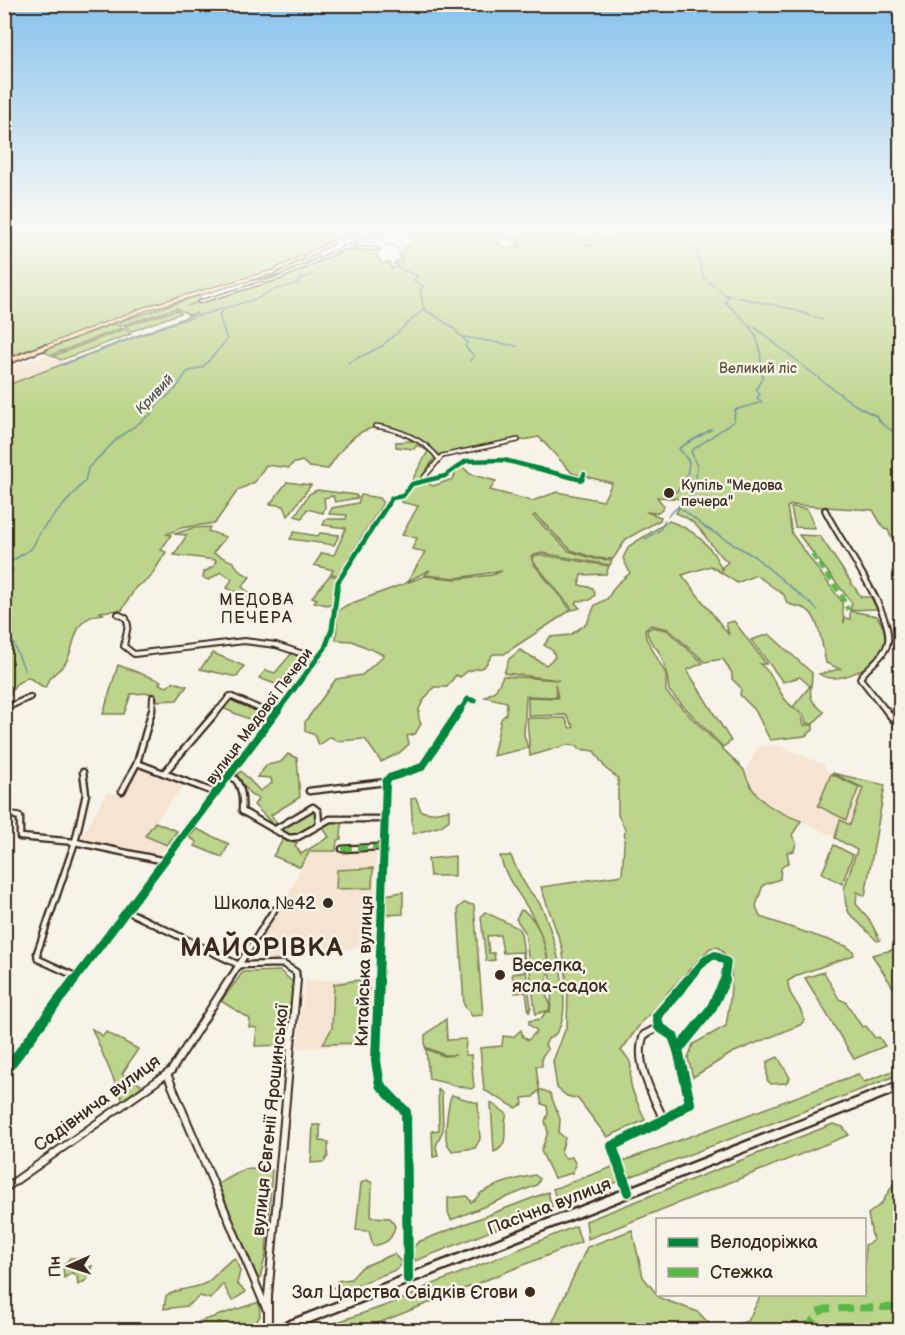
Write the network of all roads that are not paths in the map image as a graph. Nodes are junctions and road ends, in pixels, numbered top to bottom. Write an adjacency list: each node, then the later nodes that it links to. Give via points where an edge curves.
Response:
1 (209, 290): 4 (main road, via 147,308)
2 (238, 290): 3 (street)
3 (200, 302)
4 (4, 363)
5 (375, 426): 7 (street, via 395,429 432,450)
6 (518, 440): 7 (street)
7 (438, 458): 9 (street, вулиця Медової Печери)
8 (584, 474): 9 (street, вулиця Медової Печери, via 582,480 504,460 470,460 445,476)
9 (421, 482): 12 (street, вулиця Медової Печери, via 410,485 403,496 391,499 338,582 329,642)
10 (825, 510): 18 (street, via 888,631 887,646 860,678)
11 (118, 614): 12 (street, via 126,618 128,625 124,646 134,654 244,641 276,645)
12 (318, 659): 17 (street, вулиця Медової Печери)
13 (30, 697): 16 (street)
14 (153, 697): 19 (street)
15 (475, 701): 23 (street, via 468,699 422,767)
16 (4, 709)
17 (276, 715): 21 (street, вулиця Медової Печери, via 230,696); 22 (street, вулиця Медової Печери)
18 (900, 728)
19 (137, 764): 21 (street); 24 (street)
20 (83, 772): 31 (street, via 86,794)
21 (164, 773): 26 (street)
22 (230, 775): 26 (street, вулиця Медової Печери); 30 (street, via 243,796 243,811)
23 (386, 782): 25 (street); 28 (street, Китайська вулиця)
24 (122, 791)
25 (309, 791)
26 (216, 793): 34 (street, вулиця Медової Печери)
27 (4, 813): 31 (street, via 20,817 20,837)
28 (385, 819): 29 (street, via 330,819); 32 (street, Китайська вулиця)
29 (319, 825): 30 (street, via 293,838); 30 (street, via 318,811 313,807)
30 (273, 831)
31 (75, 842): 34 (street); 38 (street, via 37,952 43,963)
32 (385, 843): 33 (street); 47 (street, Китайська вулиця, via 376,1070 380,1085 406,1112)
33 (342, 849)
34 (165, 861): 36 (street, вулиця Медової Печери)
35 (274, 910): 37 (street, Садівнича вулиця)
36 (127, 911): 37 (street); 38 (street, вулиця Медової Печери)
37 (239, 965): 42 (street, Садівнича вулиця); 48 (street, вулиця Євгенії Ярошинської, via 290,966 298,982)
38 (77, 977): 41 (street, вулиця Медової Печери)
39 (659, 1027): 40 (street, via 673,1036); 40 (street, via 657,1016 692,973 710,956 724,958 728,968 726,979 704,1022); 44 (street, via 642,1038 641,1054)
40 (678, 1050): 44 (street, via 690,1103)
41 (4, 1073)
42 (167, 1074): 45 (street, Садівнича вулиця); 48 (street)
43 (900, 1086): 46 (main road, Пасічна вулиця)
44 (664, 1120): 46 (street, via 612,1146)
45 (4, 1188)
46 (628, 1192): 47 (main road, Пасічна вулиця)
47 (408, 1279): 50 (main road, Пасічна вулиця)
48 (267, 1310): 49 (street, вулиця Євгенії Ярошинської)
49 (268, 1330)
50 (278, 1330)

